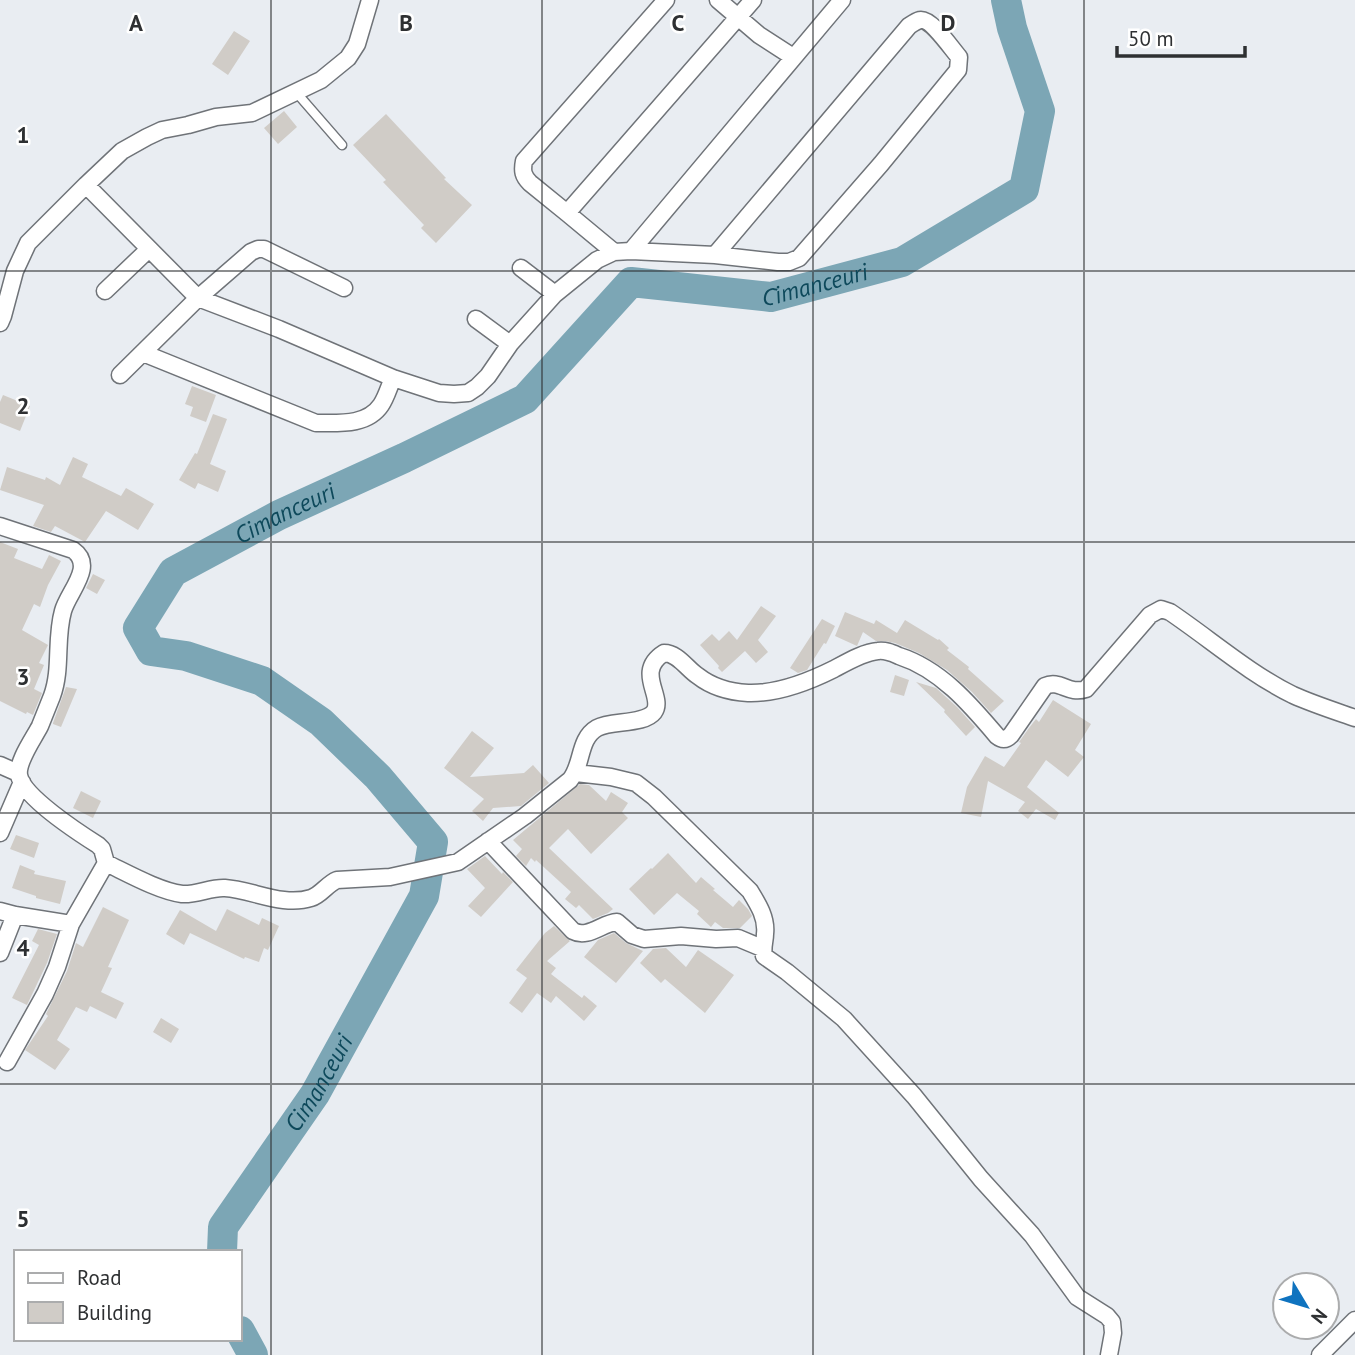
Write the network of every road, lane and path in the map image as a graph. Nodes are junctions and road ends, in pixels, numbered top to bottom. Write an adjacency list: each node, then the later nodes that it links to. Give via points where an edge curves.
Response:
1 (370, 0): 8 (street, via 348,58 321,80)
2 (666, 0): 11 (street, via 524,161 525,178)
3 (718, 0): 6 (street)
4 (753, 0): 6 (street)
5 (842, 0): 7 (street)
6 (738, 17): 7 (street); 11 (street)
7 (793, 57): 13 (street)
8 (295, 91): 9 (lane); 10 (street, via 252,113 216,117 147,136 121,151)
9 (342, 145)
10 (86, 185): 12 (street); 22 (street, via 28,243)
11 (567, 213): 14 (street)
12 (149, 249): 18 (street); 20 (street)
13 (631, 251): 14 (street); 15 (street)
14 (614, 252): 19 (street)
15 (715, 255): 15 (street, via 778,262 802,256 958,70 959,57 931,25 920,20 909,26)
16 (521, 268): 19 (street)
17 (344, 288): 20 (street, via 264,248 251,252)
18 (106, 291)
19 (555, 294): 23 (street)
20 (198, 298): 24 (street); 26 (street)
21 (476, 318): 23 (street)
22 (0, 323)
23 (510, 344): 26 (street, via 488,376 468,393 439,393)
24 (143, 353): 25 (street); 26 (street, via 316,424 369,417 382,405)
25 (120, 375)
26 (393, 379)
27 (0, 526): 31 (street, via 73,550 82,564 63,611 53,693 20,765)
28 (1355, 718): 30 (street, via 1283,690 1161,609 1150,615 1086,689 1075,691 1053,683 1045,686 1005,739 924,666 884,651 778,691 752,694 711,684 676,656 664,653 655,660 650,675 654,712 599,726 582,748)
29 (0, 765): 31 (street)
30 (576, 773): 33 (street); 37 (street, via 636,783 654,797 750,891 763,914 766,932)
31 (20, 778): 32 (street); 34 (street, via 40,804 98,845)
32 (0, 834)
33 (488, 841): 34 (street, via 458,862 390,877 337,880 312,898 287,901 222,888 181,894); 37 (street, via 579,934 617,922 644,939 738,938)
34 (106, 863): 36 (street)
35 (7, 913): 36 (street); 38 (street)
36 (71, 924): 39 (street, via 45,994)
37 (762, 948): 41 (street, via 764,956 844,1019 1032,1235 1077,1297 1107,1316 1113,1333)
38 (0, 953)
39 (7, 1062)
40 (1355, 1320): 42 (street)
41 (1109, 1355)
42 (1320, 1355)

